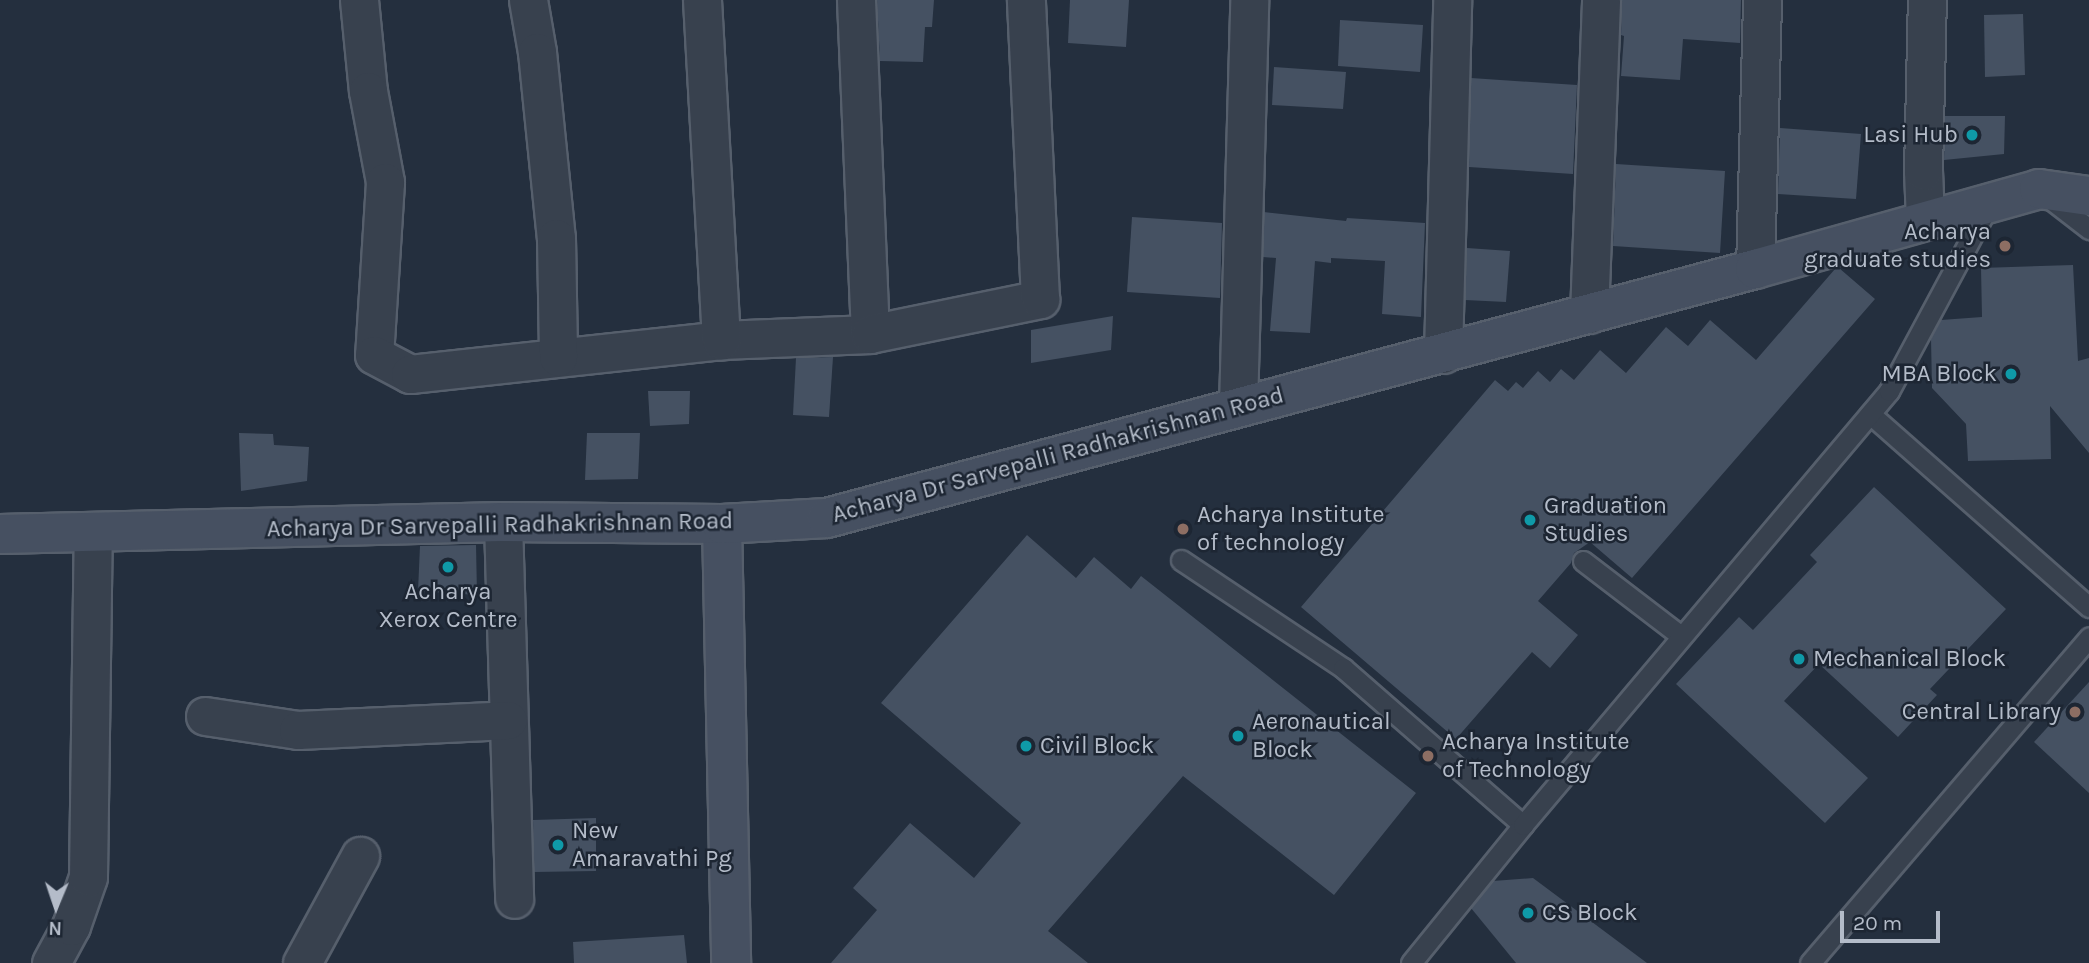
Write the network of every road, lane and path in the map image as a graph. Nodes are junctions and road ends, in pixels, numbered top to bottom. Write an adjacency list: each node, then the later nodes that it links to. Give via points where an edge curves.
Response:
1 (359, 0): 21 (street, via 368,91 385,182 374,355 410,374)
2 (528, 0): 21 (street, via 556,238)
3 (702, 0): 19 (street)
4 (856, 0): 18 (street)
5 (1026, 0): 18 (street, via 1040,299)
6 (1249, 0): 22 (street)
7 (1452, 0): 20 (street)
8 (1601, 0): 17 (street)
9 (1762, 0): 16 (street)
10 (1927, 0): 14 (street)
11 (2039, 189): 12 (street, Acharya Dr Sarvepalli Radhakrishnan Road); 13 (street, Acharya Dr Sarvepalli Radhakrishnan Road); 15 (lane)
12 (2089, 196)
13 (1991, 202): 14 (street, Acharya Dr Sarvepalli Radhakrishnan Road); 23 (lane, via 1889,391)
14 (1925, 220): 16 (street, Acharya Dr Sarvepalli Radhakrishnan Road)
15 (2089, 229)
16 (1755, 269): 17 (street, Acharya Dr Sarvepalli Radhakrishnan Road)
17 (1589, 314): 20 (street, Acharya Dr Sarvepalli Radhakrishnan Road)
18 (870, 334): 19 (street)
19 (721, 340): 21 (street)
20 (1443, 354): 22 (street, Acharya Dr Sarvepalli Radhakrishnan Road)
21 (558, 358)
22 (1238, 405): 25 (street, Acharya Dr Sarvepalli Radhakrishnan Road, via 827,518)
23 (1870, 414): 30 (lane); 31 (lane)
24 (503, 522): 25 (street, Acharya Dr Sarvepalli Radhakrishnan Road); 26 (street, Acharya Dr Sarvepalli Radhakrishnan Road); 34 (street)
25 (722, 524): 40 (street)
26 (93, 532): 27 (street, Acharya Dr Sarvepalli Radhakrishnan Road); 38 (street, via 88,877 71,926)
27 (0, 534)
28 (1181, 561): 35 (lane, via 1343,667)
29 (1583, 561): 31 (lane)
30 (2089, 607)
31 (1681, 636): 35 (lane)
32 (2089, 637): 42 (lane)
33 (205, 716): 34 (street, via 298,730)
34 (508, 720): 37 (street)
35 (1523, 825): 41 (lane)
36 (360, 856): 39 (street)
37 (514, 899)
38 (51, 963)
39 (302, 963)
40 (732, 963)
41 (1412, 963)
42 (1810, 963)

